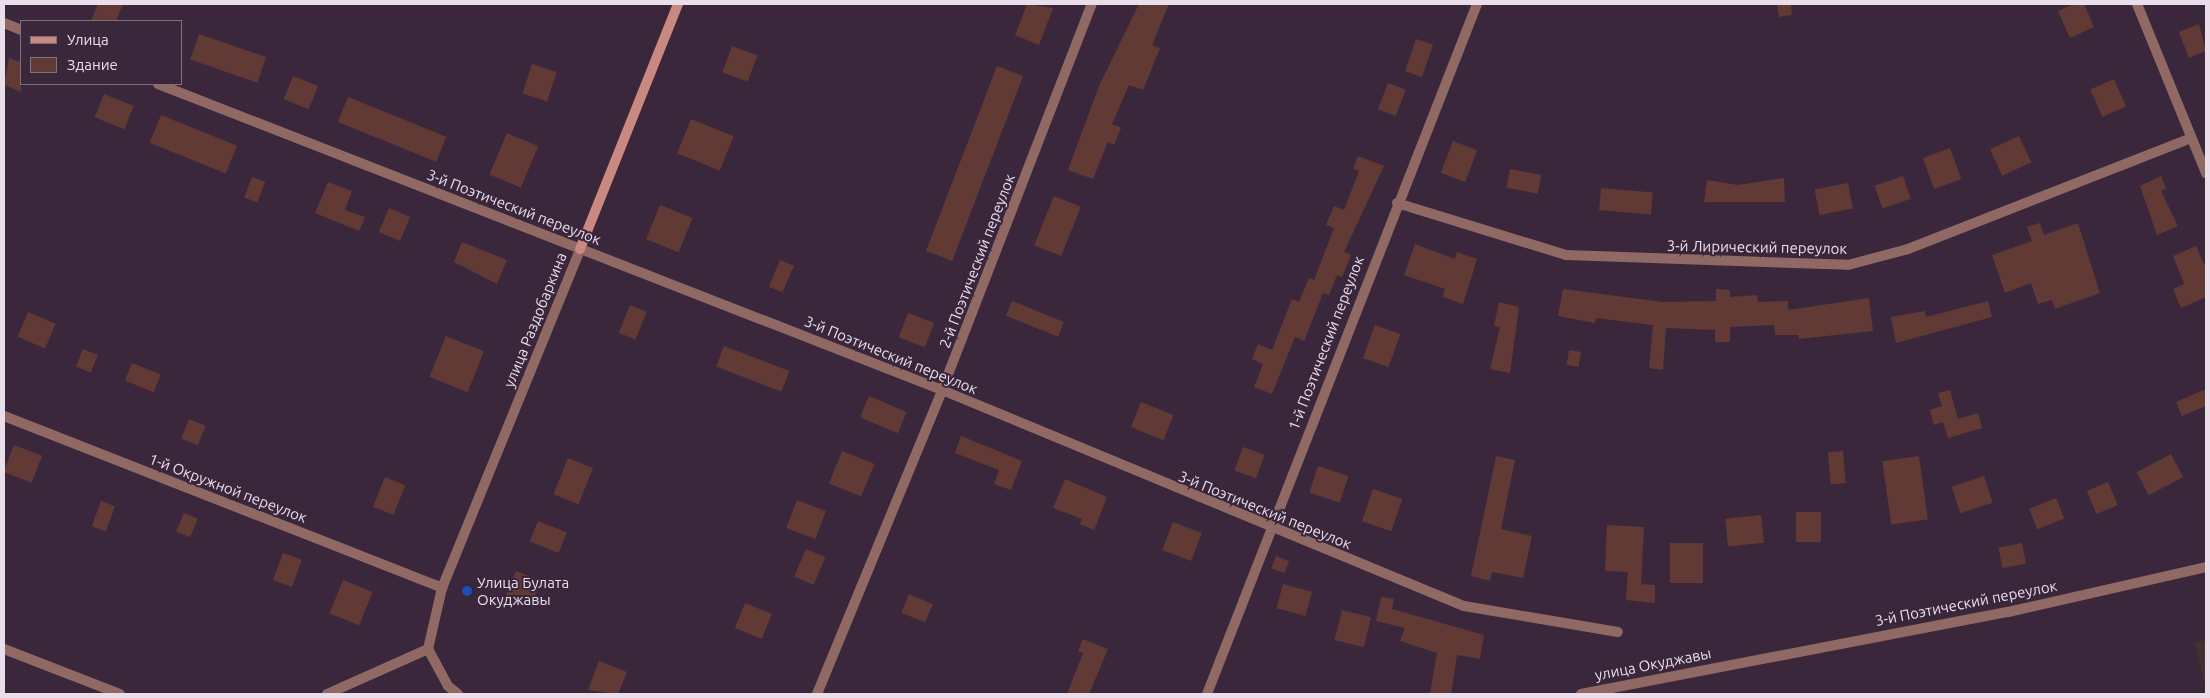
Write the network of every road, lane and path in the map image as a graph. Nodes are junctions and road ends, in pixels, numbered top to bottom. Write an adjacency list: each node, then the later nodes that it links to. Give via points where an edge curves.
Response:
1 (678, 4): 11 (street, улица Раздобаркина)
2 (1092, 4): 12 (street, 2-й Поэтический переулок)
3 (1477, 4): 10 (street, 1-й Поэтический переулок)
4 (2138, 4): 8 (street)
5 (4, 23): 6 (street)
6 (20, 30)
7 (161, 85): 11 (street, 3-й Поэтический переулок)
8 (2192, 138): 9 (street); 10 (street, 3-й Лирический переулок, via 1908,249 1848,265 1566,255)
9 (2206, 173)
10 (1397, 203): 14 (street, 1-й Поэтический переулок)
11 (580, 249): 12 (street, 3-й Поэтический переулок); 16 (street, улица Раздобаркина)
12 (942, 390): 14 (street, 3-й Поэтический переулок); 24 (street, 2-й Поэтический переулок)
13 (4, 416): 16 (street, 1-й Окружной переулок)
14 (1270, 529): 17 (street, 3-й Поэтический переулок, via 1464,606); 25 (street, 1-й Поэтический переулок)
15 (2206, 567): 20 (street, 3-й Поэтический переулок, via 2008,612)
16 (442, 588): 19 (street, улица Раздобаркина)
17 (1618, 632)
18 (4, 649): 21 (street)
19 (428, 649): 22 (street); 23 (street, via 448,686)
20 (1731, 664): 26 (street, улица Окуджавы)
21 (120, 694)
22 (327, 694)
23 (458, 694)
24 (818, 694)
25 (1207, 694)
26 (1581, 694)

